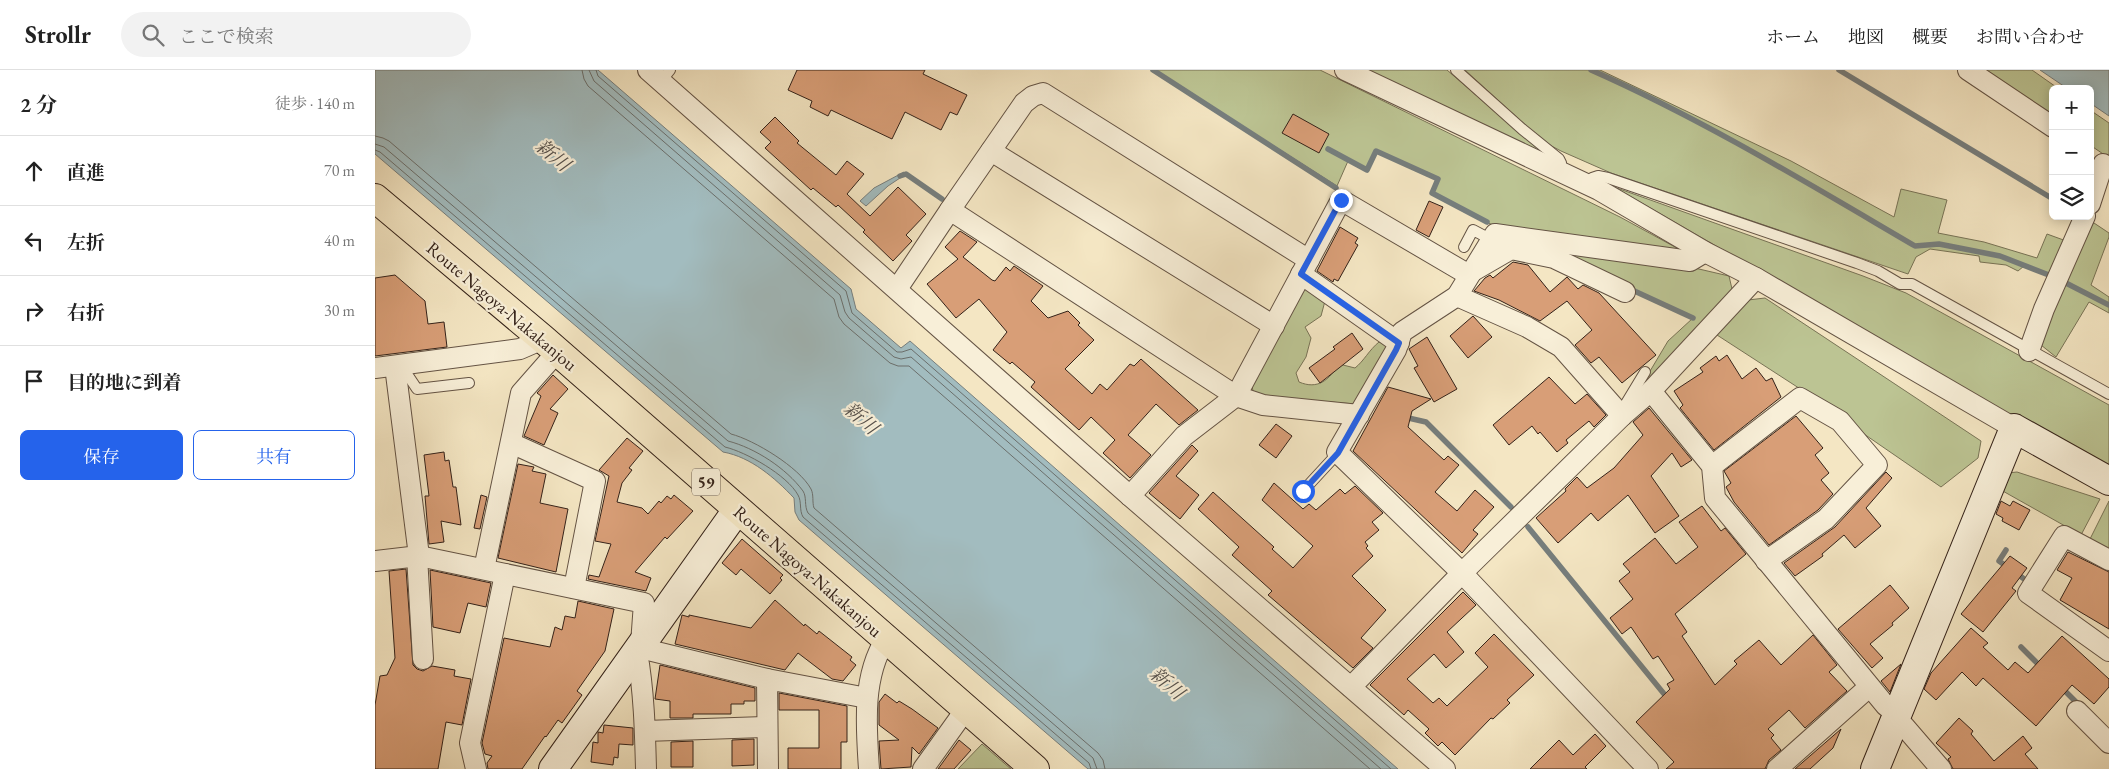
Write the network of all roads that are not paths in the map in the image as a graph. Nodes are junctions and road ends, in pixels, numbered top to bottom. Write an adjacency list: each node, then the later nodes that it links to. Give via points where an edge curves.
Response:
1 (1345, 70): 8 (street)
2 (1456, 70): 8 (lane, via 1559,159)
3 (1969, 70): 5 (street)
4 (660, 74): 20 (street)
5 (2049, 124)
6 (991, 150): 12 (street); 17 (street, via 1024,103 1043,93); 23 (street)
7 (2101, 161): 10 (street)
8 (1559, 172): 9 (street)
9 (1590, 186): 16 (street); 26 (lane, via 1593,178 1608,178 1857,263 1900,284 1912,284)
10 (2094, 194)
11 (375, 198): 25 (main road, Route Nagoya-Nakakanjou / 59)
12 (949, 210): 20 (street); 32 (street)
13 (2083, 220): 26 (street, via 2044,308)
14 (1492, 240): 15 (lane, via 1473,230); 16 (street, via 1495,234 1690,261); 18 (street)
15 (1464, 247)
16 (1705, 252): 19 (street)
17 (1305, 267): 18 (street, via 1341,200); 23 (street); 24 (street)
18 (1470, 274): 21 (street, via 1511,249 1554,258); 22 (street)
19 (1757, 278): 30 (street); 35 (street)
20 (897, 289): 41 (street)
21 (1625, 292)
22 (1457, 296): 24 (street, via 1402,332); 34 (street, via 1527,326 1561,347)
23 (1273, 326): 32 (street)
24 (1399, 343): 33 (street)
25 (550, 346): 27 (street); 36 (street, via 521,393); 42 (main road, Route Nagoya-Nakakanjou / 59)
26 (2029, 351): 31 (lane)
27 (390, 366): 29 (lane, via 417,389); 43 (street)
28 (1645, 372): 34 (lane)
29 (469, 383)
30 (1651, 391): 34 (street); 38 (street)
31 (2109, 394)
32 (1235, 396): 33 (street, via 1263,405); 41 (street, via 1184,436)
33 (1359, 415): 37 (street)
34 (1621, 415): 48 (street)
35 (2014, 428): 39 (street); 61 (street)
36 (511, 443): 47 (street); 50 (street, via 595,481)
37 (1338, 453): 40 (lane); 48 (street)
38 (1712, 466): 46 (street, via 1715,498); 46 (street, via 1800,398 1840,421 1877,465 1825,519)
39 (2109, 481)
40 (1303, 491)
41 (1130, 496): 56 (street)
42 (737, 510): 51 (main road, Route Nagoya-Nakakanjou / 59); 52 (street)
43 (418, 556): 45 (street); 47 (street); 54 (street)
44 (2109, 560): 53 (street, via 2063,536 2028,593)
45 (375, 561)
46 (1766, 561): 57 (street)
47 (484, 569): 49 (street)
48 (1462, 573): 56 (street); 73 (street)
49 (505, 574): 50 (street); 65 (street, via 470,744)
50 (574, 588): 52 (street, via 644,603)
51 (885, 639): 58 (street, via 878,651); 59 (main road, Route Nagoya-Nakakanjou / 59)
52 (639, 649): 55 (street); 63 (street); 66 (street)
53 (2109, 651)
54 (423, 659)
55 (767, 679): 58 (street); 62 (street)
56 (1351, 686): 72 (street)
57 (1869, 688): 61 (street); 74 (street)
58 (867, 698): 69 (street)
59 (966, 709): 70 (street); 71 (main road, Route Nagoya-Nakakanjou / 59)
60 (2077, 711): 64 (street)
61 (1893, 720): 75 (street); 76 (street); 77 (street)
62 (767, 727): 63 (street); 68 (street)
63 (645, 731): 67 (street)
64 (2109, 743)
65 (476, 769)
66 (553, 769)
67 (646, 769)
68 (768, 769)
69 (869, 769)
70 (923, 769)
71 (1035, 769)
72 (1445, 769)
73 (1648, 769)
74 (1777, 769)
75 (1875, 769)
76 (1930, 769)
77 (1941, 769)

